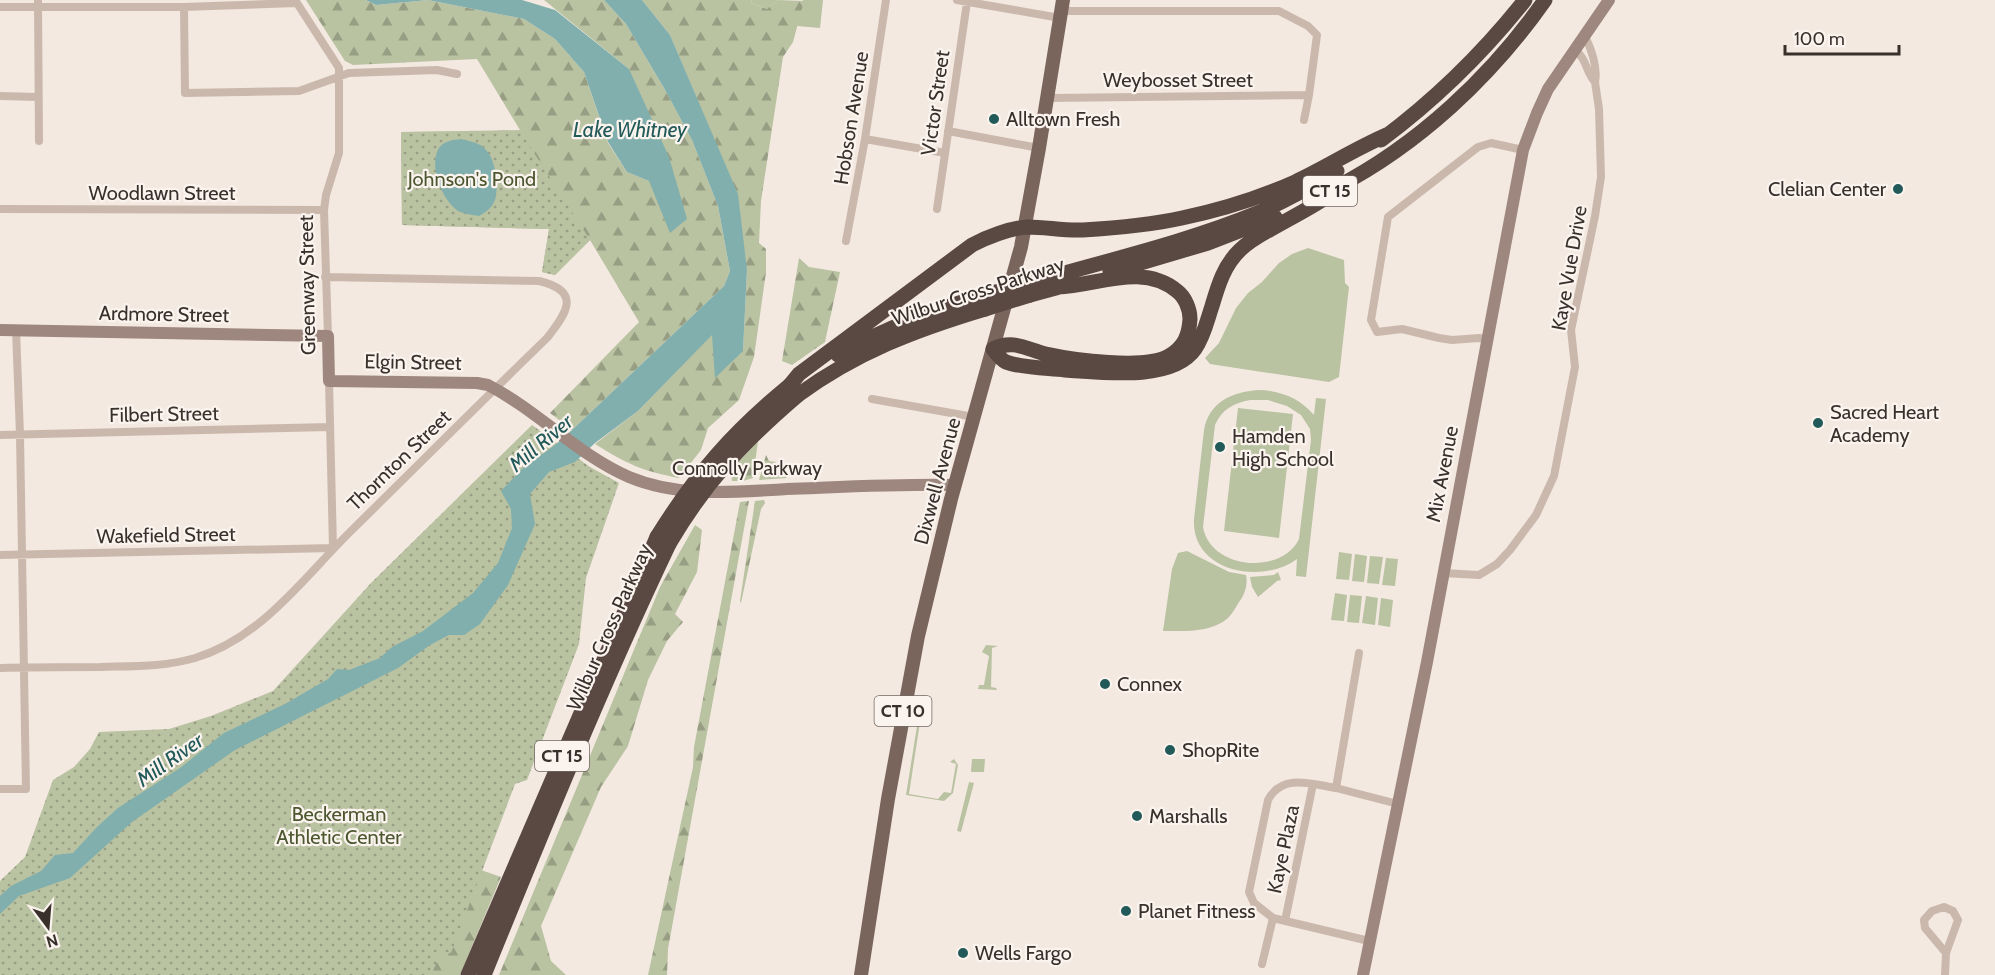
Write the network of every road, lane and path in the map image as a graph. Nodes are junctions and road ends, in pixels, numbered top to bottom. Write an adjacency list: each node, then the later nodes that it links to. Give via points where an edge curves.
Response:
1 (886, 0): 24 (street, Hobson Avenue)
2 (957, 0): 7 (street)
3 (1525, 0): 23 (highway, Wilbur Cross Parkway / CT 15, via 1486,48 1442,92)
4 (1545, 0): 29 (highway, Wilbur Cross Parkway / CT 15, via 1502,55 1443,114)
5 (1609, 0): 12 (main road, Mix Avenue)
6 (296, 2): 10 (street); 15 (street, Greenway Street, via 339,68)
7 (966, 2): 11 (street); 22 (street, Victor Street)
8 (38, 4): 9 (street); 10 (street); 19 (street)
9 (0, 7)
10 (184, 7): 15 (street, via 185,93 299,91)
11 (1062, 10): 17 (street, via 1183,7 1279,11 1317,35); 20 (main road, Dixwell Avenue / CT 10)
12 (1584, 35): 13 (main road, Mix Avenue); 16 (street, Kaye Vue Drive)
13 (1574, 50): 16 (street, Kaye Vue Drive, via 1584,58); 27 (main road, Mix Avenue, via 1540,106)
14 (457, 74): 15 (street, via 437,70)
15 (340, 76): 32 (street, Greenway Street, via 339,153)
16 (1595, 82): 56 (street, Kaye Vue Drive, via 1601,177 1571,330 1575,367 1554,476 1536,515 1497,564 1479,575)
17 (1310, 95): 20 (street, Weybosset Street); 21 (street)
18 (0, 96): 19 (street)
19 (38, 97): 25 (street)
20 (1047, 98): 26 (main road, Dixwell Avenue / CT 10)
21 (1304, 120)
22 (948, 131): 26 (street); 28 (street, Victor Street)
23 (1389, 135): 33 (highway, via 1296,181 1222,209 1131,226 1080,230); 37 (highway, Wilbur Cross Parkway / CT 15, via 1338,171 1262,211)
24 (865, 139): 28 (street); 34 (street, Hobson Avenue)
25 (39, 141)
26 (1039, 148): 33 (main road, Dixwell Avenue / CT 10)
27 (1523, 150): 41 (main road, Mix Avenue); 41 (street, via 1500,144 1478,147 1388,217 1371,320 1377,332 1402,329 1452,340)
28 (945, 153): 31 (street, Victor Street)
29 (1344, 184): 36 (highway, Wilbur Cross Parkway / CT 15, via 1264,222 1208,243); 42 (highway, via 1240,250 1220,280 1203,334 1194,350 1180,362 1140,372 1057,369 1006,362)
30 (0, 209): 32 (street, Woodlawn Street)
31 (937, 209)
32 (324, 210): 35 (street, Greenway Street)
33 (1025, 227): 42 (main road, Dixwell Avenue / CT 10); 45 (highway, via 972,245 799,374)
34 (846, 241)
35 (325, 277): 40 (street, Greenway Street); 44 (street, Thornton Street, via 539,281 555,285 567,305 563,319)
36 (1058, 287): 37 (highway, Wilbur Cross Parkway / CT 15); 42 (highway, via 1124,277 1147,277 1168,283 1182,295 1190,312 1189,332 1181,348 1166,358 1145,362 1078,359 1010,344)
37 (1031, 289): 45 (highway, Wilbur Cross Parkway / CT 15, bridge, via 987,301 892,340)
38 (0, 330): 39 (main road, Ardmore Street)
39 (16, 330): 40 (main road, Ardmore Street); 50 (street)
40 (328, 336): 43 (main road, Greenway Street)
41 (1488, 339): 56 (main road, Mix Avenue)
42 (993, 349): 47 (main road, Dixwell Avenue / CT 10)
43 (329, 381): 44 (main road, Elgin Street, via 477,383); 48 (street, Greenway Street)
44 (495, 389): 51 (main road, Connolly Parkway, via 610,467 650,485 724,492); 53 (street, Thornton Street)
45 (794, 390): 52 (highway, Wilbur Cross Parkway / CT 15, bridge, via 754,415 718,452 694,481)
46 (872, 399): 47 (street)
47 (974, 417): 51 (main road, Dixwell Avenue / CT 10)
48 (329, 427): 50 (street, Filbert Street); 53 (street, Greenway Street)
49 (0, 435): 50 (street, Filbert Street)
50 (20, 435): 55 (street)
51 (955, 485): 71 (main road, Dixwell Avenue / CT 10, via 906,695)
52 (663, 540): 69 (highway, Wilbur Cross Parkway / CT 15); 70 (highway, Wilbur Cross Parkway / CT 15, via 647,591)
53 (333, 548): 55 (street, Wakefield Street); 59 (street, Thornton Street, via 265,619 223,648 187,660 142,666)
54 (0, 555): 55 (street, Wakefield Street)
55 (21, 555): 59 (street)
56 (1443, 573): 63 (main road, Mix Avenue)
57 (1359, 653): 61 (street)
58 (0, 668): 59 (street, Thornton Street)
59 (23, 668): 62 (street, via 26,789)
60 (1313, 784): 61 (street, Kaye Plaza); 64 (street, Kaye Plaza, via 1285,783 1268,800 1249,892 1254,903); 65 (street, Kaye Plaza)
61 (1336, 788): 63 (street, Kaye Plaza)
62 (0, 789)
63 (1398, 804): 66 (main road, Mix Avenue)
64 (1273, 918): 65 (street); 68 (street)
65 (1285, 921): 66 (street)
66 (1369, 940): 72 (main road, Mix Avenue)
67 (1946, 953): 67 (street, via 1925,928 1924,920 1944,906 1958,920); 73 (street)
68 (1262, 964)
69 (468, 975)
70 (484, 975)
71 (861, 975)
72 (1362, 975)
73 (1946, 975)

